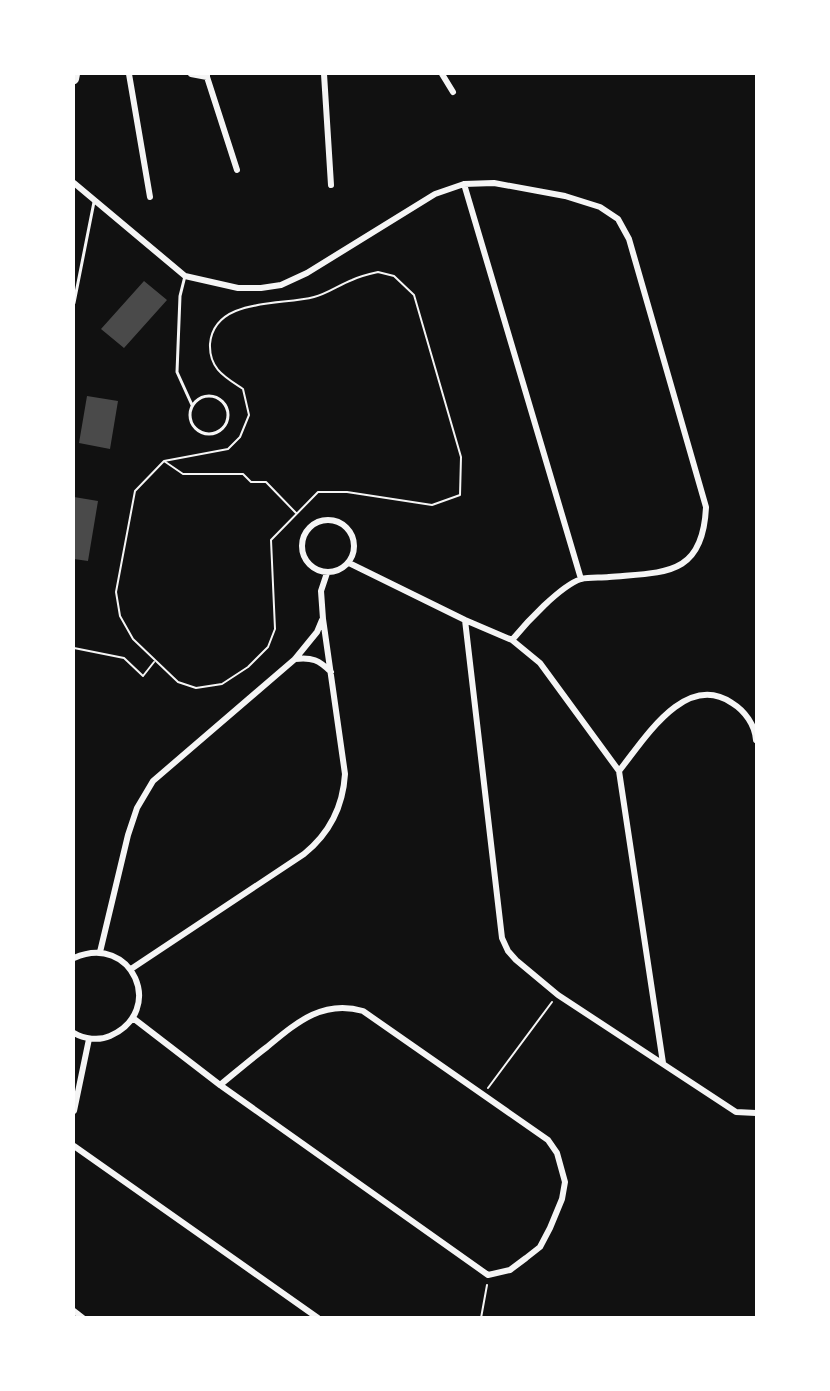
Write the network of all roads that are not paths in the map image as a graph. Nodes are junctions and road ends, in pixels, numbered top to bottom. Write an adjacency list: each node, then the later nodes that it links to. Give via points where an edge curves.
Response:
1 (75, 74): 7 (main road)
2 (129, 74): 13 (street)
3 (191, 74): 6 (street)
4 (324, 74): 12 (street)
5 (442, 74): 8 (street)
6 (207, 75): 9 (street)
7 (74, 79)
8 (453, 92)
9 (237, 170)
10 (74, 183): 14 (street)
11 (464, 184): 15 (street, via 435,195 281,285 238,288); 20 (street); 20 (street, via 494,183 600,207 618,219 629,239 706,507 705,524 694,552 683,564 666,572)
12 (331, 185)
13 (150, 197)
14 (94, 200): 15 (street); 16 (lane)
15 (186, 276): 17 (lane, via 180,296 177,372)
16 (74, 303)
17 (192, 405): 17 (lane, via 191,422 200,432 213,433 224,426 228,414 219,399 207,396)
18 (349, 563): 19 (street); 19 (street, via 355,543 344,525 334,521 313,525 302,543 303,554 316,570); 22 (street)
19 (327, 573): 21 (street, via 321,591)
20 (581, 579): 23 (street, via 527,622)
21 (322, 619): 24 (street, via 317,632); 25 (street)
22 (465, 620): 23 (street); 34 (street, via 502,938 516,960 558,994)
23 (512, 640): 27 (street, via 540,663)
24 (295, 659): 25 (street, via 309,657); 28 (street, via 153,781 137,808 128,835)
25 (331, 673): 30 (street, via 345,774 339,807 324,834 304,854)
26 (756, 740): 27 (street, via 755,730 741,708 724,697 695,696 662,718)
27 (619, 771): 34 (street)
28 (100, 952): 29 (street); 30 (street, via 112,955)
29 (74, 958)
30 (131, 969): 31 (street, via 140,993)
31 (134, 1018): 33 (street, via 106,1038); 35 (street)
32 (74, 1033): 33 (street)
33 (89, 1039): 36 (street)
34 (663, 1063): 37 (street, via 736,1112)
35 (220, 1085): 35 (street, via 488,1275 510,1270 540,1247 562,1198 565,1182 557,1153 548,1140 363,1011 349,1007 315,1013 294,1025)
36 (74, 1111)
37 (756, 1113)
38 (74, 1146): 41 (street)
39 (74, 1311): 40 (street)
40 (83, 1317)
41 (318, 1317)

